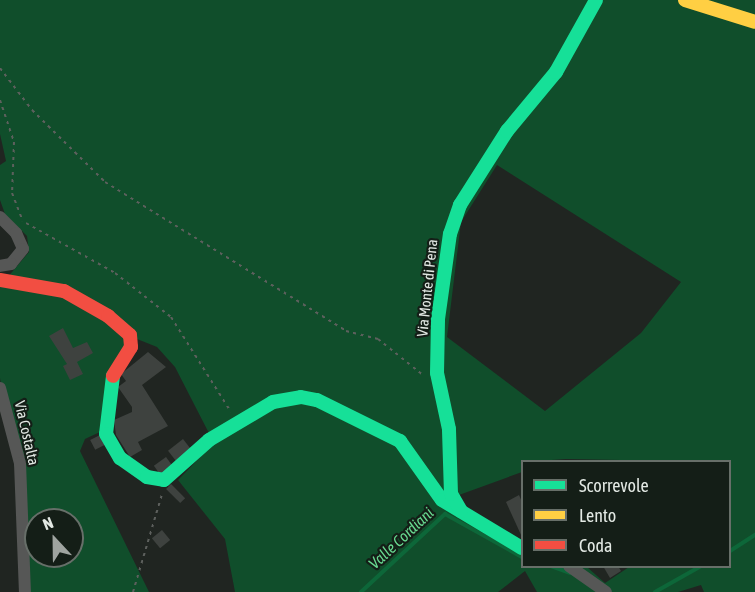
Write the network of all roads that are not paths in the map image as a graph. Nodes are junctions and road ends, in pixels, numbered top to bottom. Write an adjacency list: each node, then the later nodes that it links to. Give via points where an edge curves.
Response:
1 (597, 0): 8 (street, Via Monte di Pena, via 556,72 507,131 460,205 450,234 438,319 437,373 449,429 452,494)
2 (685, 0): 3 (street)
3 (755, 22)
4 (0, 217): 5 (street, via 16,233 23,249 11,264)
5 (0, 266)
6 (0, 280): 8 (street, via 64,291 108,316 130,335 131,347 113,374 106,434 120,458 147,477 164,480 209,440 284,399 301,397 331,406 400,441 442,500)
7 (0, 388): 11 (street, Via Costalta, via 20,463)
8 (460, 511): 9 (street)
9 (521, 547)
10 (570, 568): 12 (street)
11 (25, 592)
12 (606, 592)

